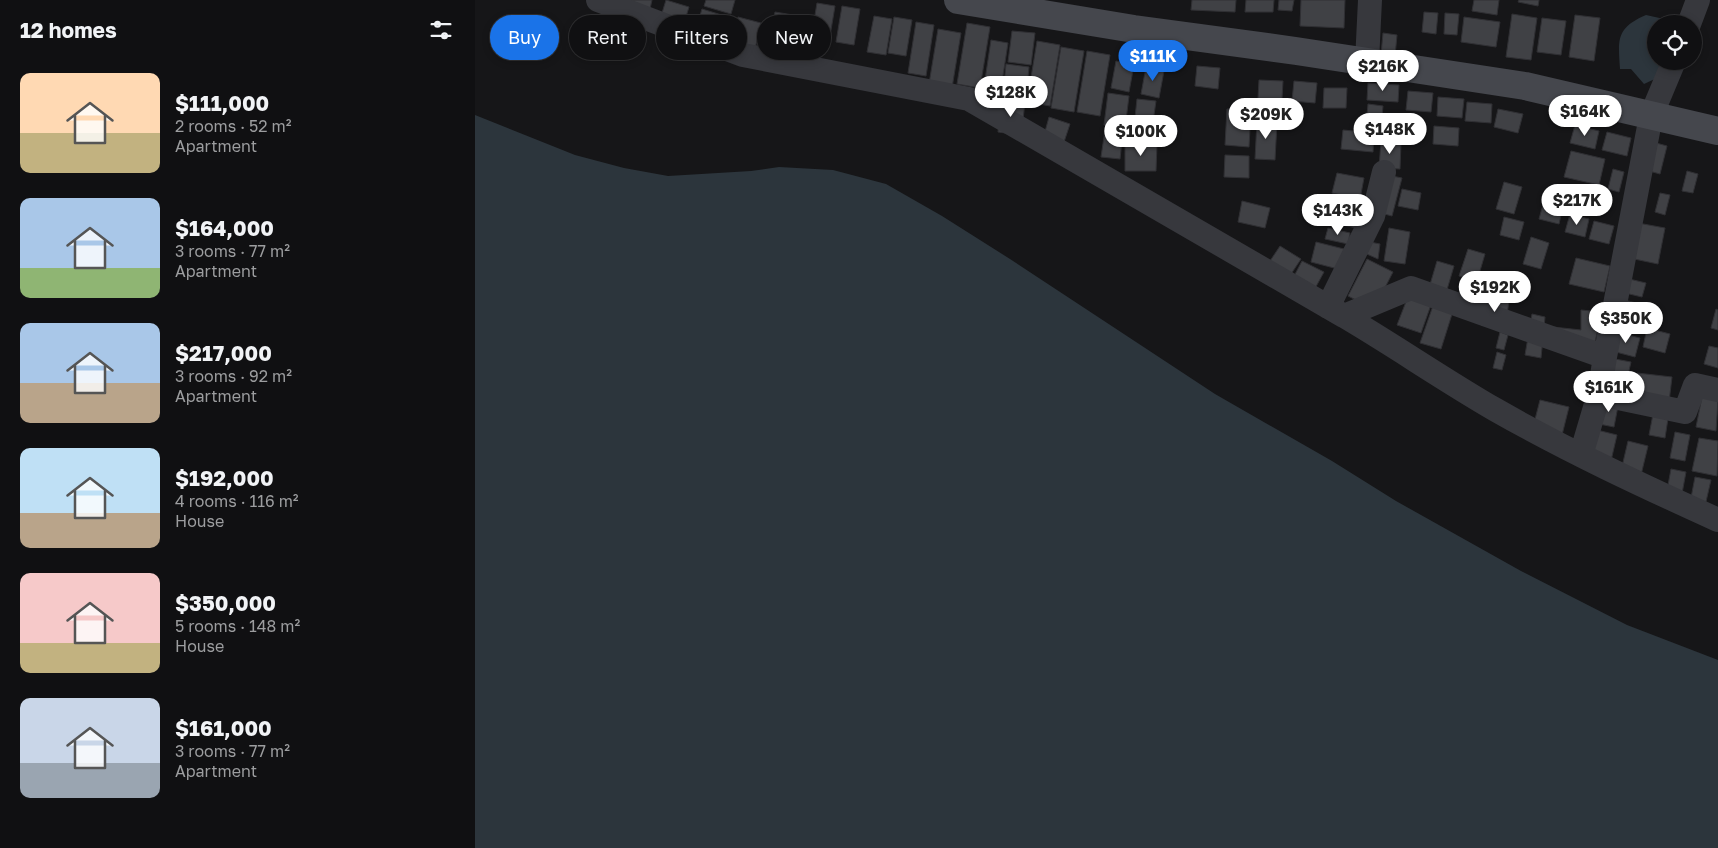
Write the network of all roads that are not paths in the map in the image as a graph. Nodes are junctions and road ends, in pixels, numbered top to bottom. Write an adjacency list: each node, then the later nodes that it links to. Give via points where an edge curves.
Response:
1 (598, 0): 11 (street, via 743,54 969,99)
2 (958, 0): 6 (street)
3 (1370, 0): 6 (street)
4 (1699, 0): 5 (street)
5 (1693, 15)
6 (1367, 62): 8 (street, via 1525,86)
7 (1670, 70): 8 (street)
8 (1651, 116): 9 (street); 12 (street)
9 (1718, 131)
10 (1384, 172): 11 (street, via 1373,216)
11 (1336, 311): 12 (street, via 1411,288); 15 (street, via 1496,410)
12 (1605, 357): 14 (street)
13 (1718, 390): 14 (street, via 1695,386 1685,412)
14 (1599, 394): 15 (street)
15 (1581, 455): 16 (street)
16 (1718, 520)

